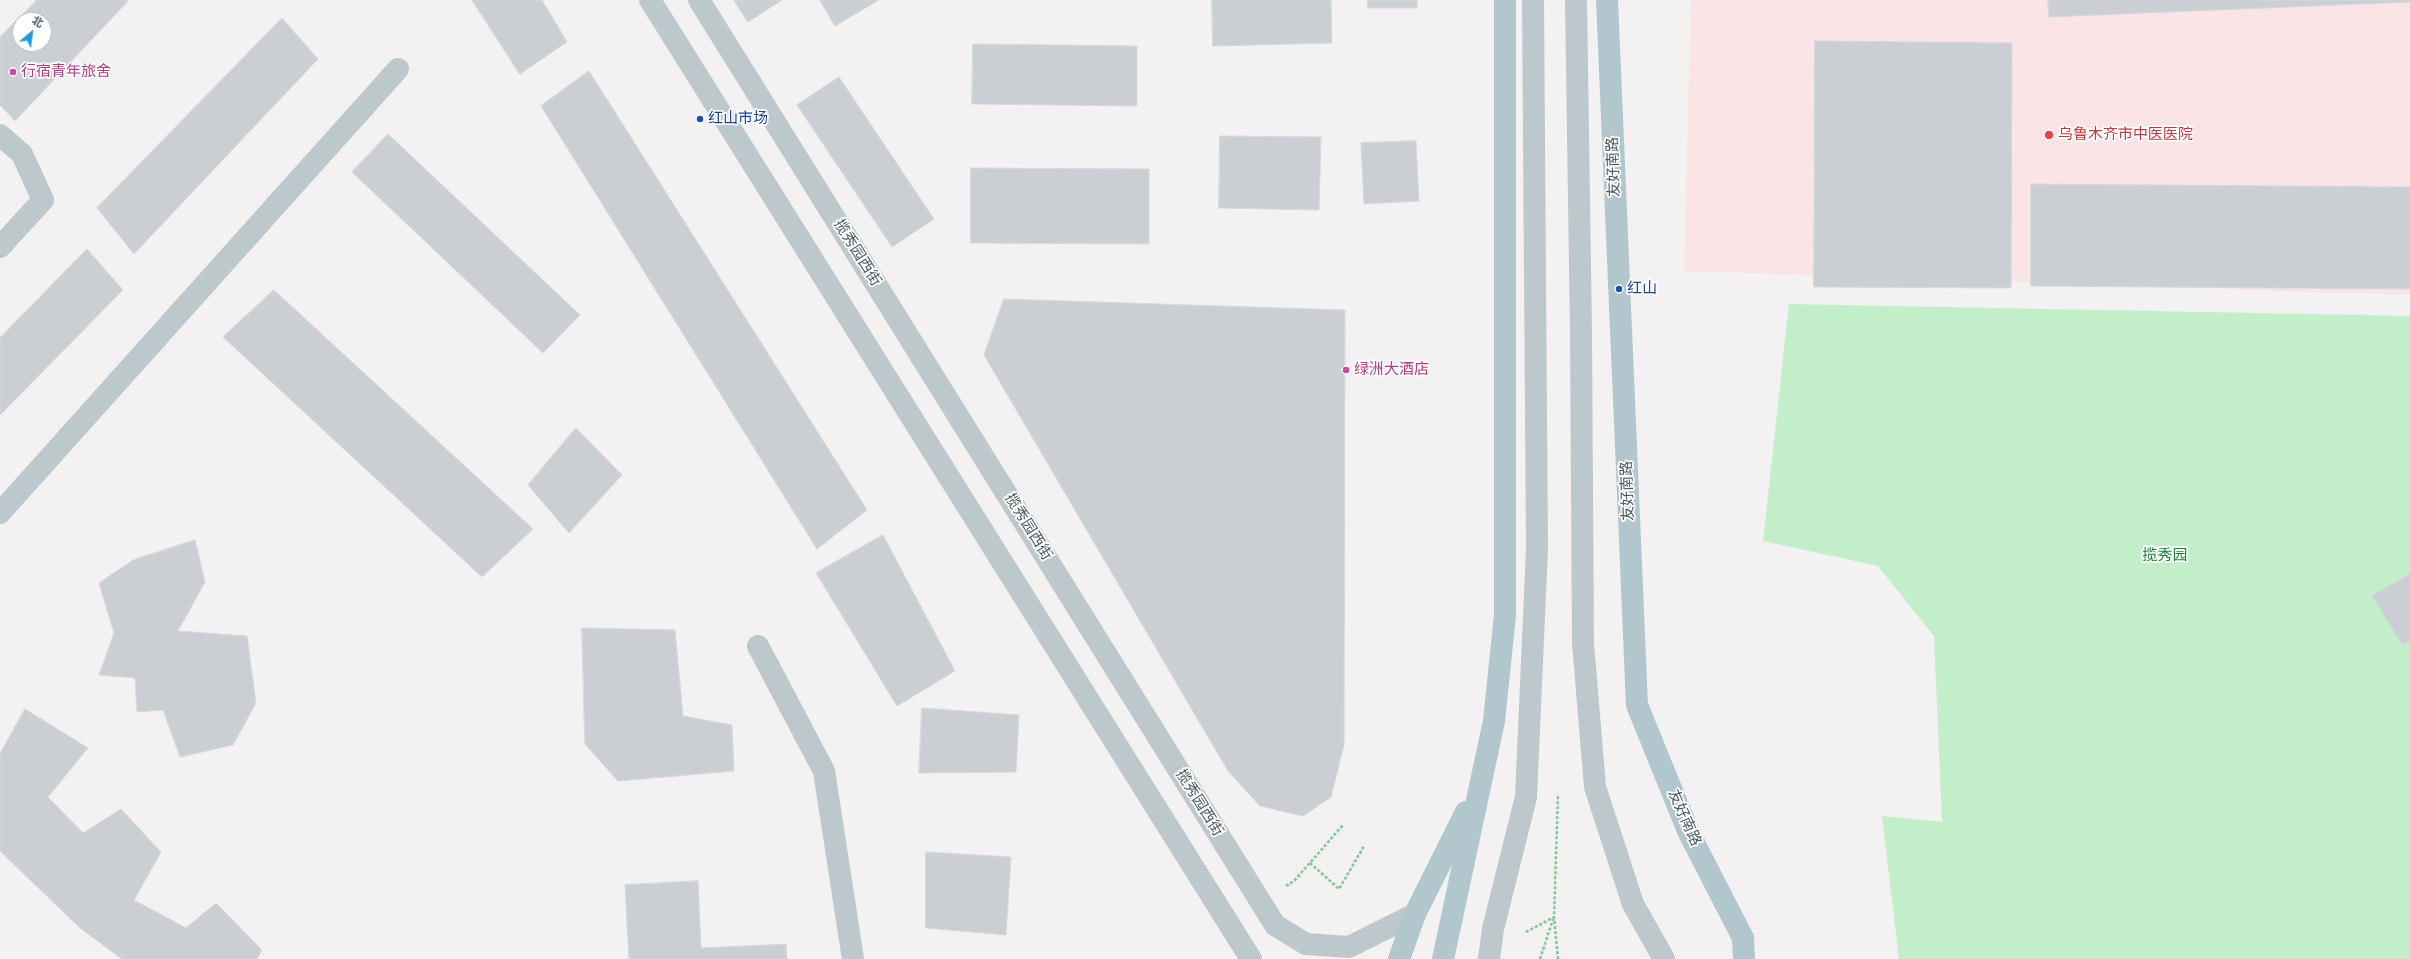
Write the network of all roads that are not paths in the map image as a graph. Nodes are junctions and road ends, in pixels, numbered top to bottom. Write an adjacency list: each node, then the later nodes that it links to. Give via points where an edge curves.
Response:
1 (650, 0): 15 (street)
2 (699, 0): 13 (street, 揽秀园西街, via 1275,925 1306,944 1349,947)
3 (1505, 0): 12 (main road, via 1505,615 1494,720)
4 (1533, 0): 18 (street, via 1537,549 1526,797 1493,929)
5 (1576, 0): 19 (street, via 1583,643 1595,787 1633,904)
6 (1607, 0): 20 (main road, 友好南路, via 1637,705 1689,832 1743,938)
7 (398, 69): 10 (street)
8 (0, 135): 9 (street, via 22,154 43,200)
9 (0, 247)
10 (0, 513)
11 (758, 646): 14 (street, via 824,771)
12 (1479, 784): 13 (main road); 17 (main road)
13 (1415, 914): 16 (main road)
14 (853, 959)
15 (1251, 959)
16 (1399, 959)
17 (1443, 959)
18 (1489, 959)
19 (1664, 959)
20 (1744, 959)

